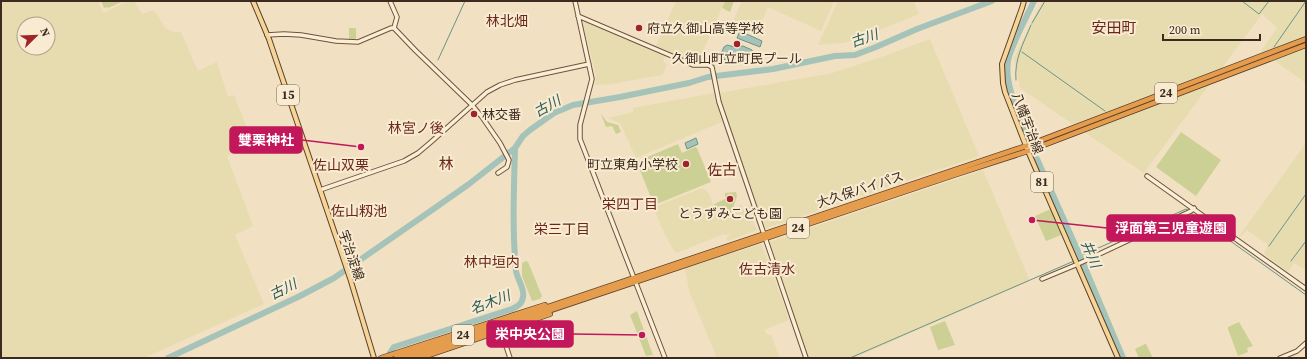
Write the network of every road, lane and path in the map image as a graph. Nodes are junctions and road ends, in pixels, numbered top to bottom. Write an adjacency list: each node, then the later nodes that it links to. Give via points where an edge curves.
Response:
1 (253, 1): 7 (main road, 宇治淀線 / 15)
2 (390, 1): 6 (street, via 396,17)
3 (575, 1): 5 (street)
4 (1024, 1): 12 (main road, 八幡宇治線 / 81, via 1002,64 1005,92)
5 (578, 16): 10 (street); 18 (street, via 693,65 708,65 713,69 719,102)
6 (394, 28): 7 (street, via 358,42 284,34); 11 (street)
7 (267, 35): 16 (main road, 宇治淀線 / 15)
8 (1306, 39): 12 (highway, 大久保バイパス / 24)
9 (1306, 45): 13 (highway, 大久保バイパス / 24)
10 (589, 64): 11 (street, via 500,85); 22 (street, via 592,79 583,113 580,139)
11 (472, 105): 14 (street, via 500,143 508,160 507,167); 16 (street, via 418,153 404,161)
12 (1026, 146): 13 (main road, 八幡宇治線 / 81); 18 (highway, 大久保バイパス / 24)
13 (1028, 151): 19 (highway, 大久保バイパス / 24); 20 (main road, 八幡宇治線 / 81)
14 (498, 173)
15 (1147, 176): 17 (street)
16 (320, 190): 29 (main road, 宇治淀線 / 15)
17 (1193, 209): 20 (street); 23 (street)
18 (763, 233): 19 (street); 22 (highway, 大久保バイパス / 24)
19 (765, 239): 22 (highway, 大久保バイパス / 24); 36 (street)
20 (1079, 263): 21 (street); 37 (main road, 八幡宇治線 / 81)
21 (1042, 279)
22 (635, 280): 24 (highway, 大久保バイパス / 24); 25 (highway, 大久保バイパス / 24); 35 (street)
23 (1306, 289)
24 (560, 302): 26 (highway, 大久保バイパス / 24); 30 (highway)
25 (568, 305): 26 (highway, 大久保バイパス / 24); 27 (highway)
26 (532, 315): 31 (highway, 大久保バイパス / 24); 32 (highway, 大久保バイパス / 24)
27 (501, 331): 33 (highway); 34 (street)
28 (1306, 343): 38 (street, via 1297,351)
29 (374, 358)
30 (381, 358)
31 (396, 358)
32 (408, 358)
33 (420, 358)
34 (510, 358)
35 (665, 358)
36 (806, 358)
37 (1118, 358)
38 (1280, 358)

